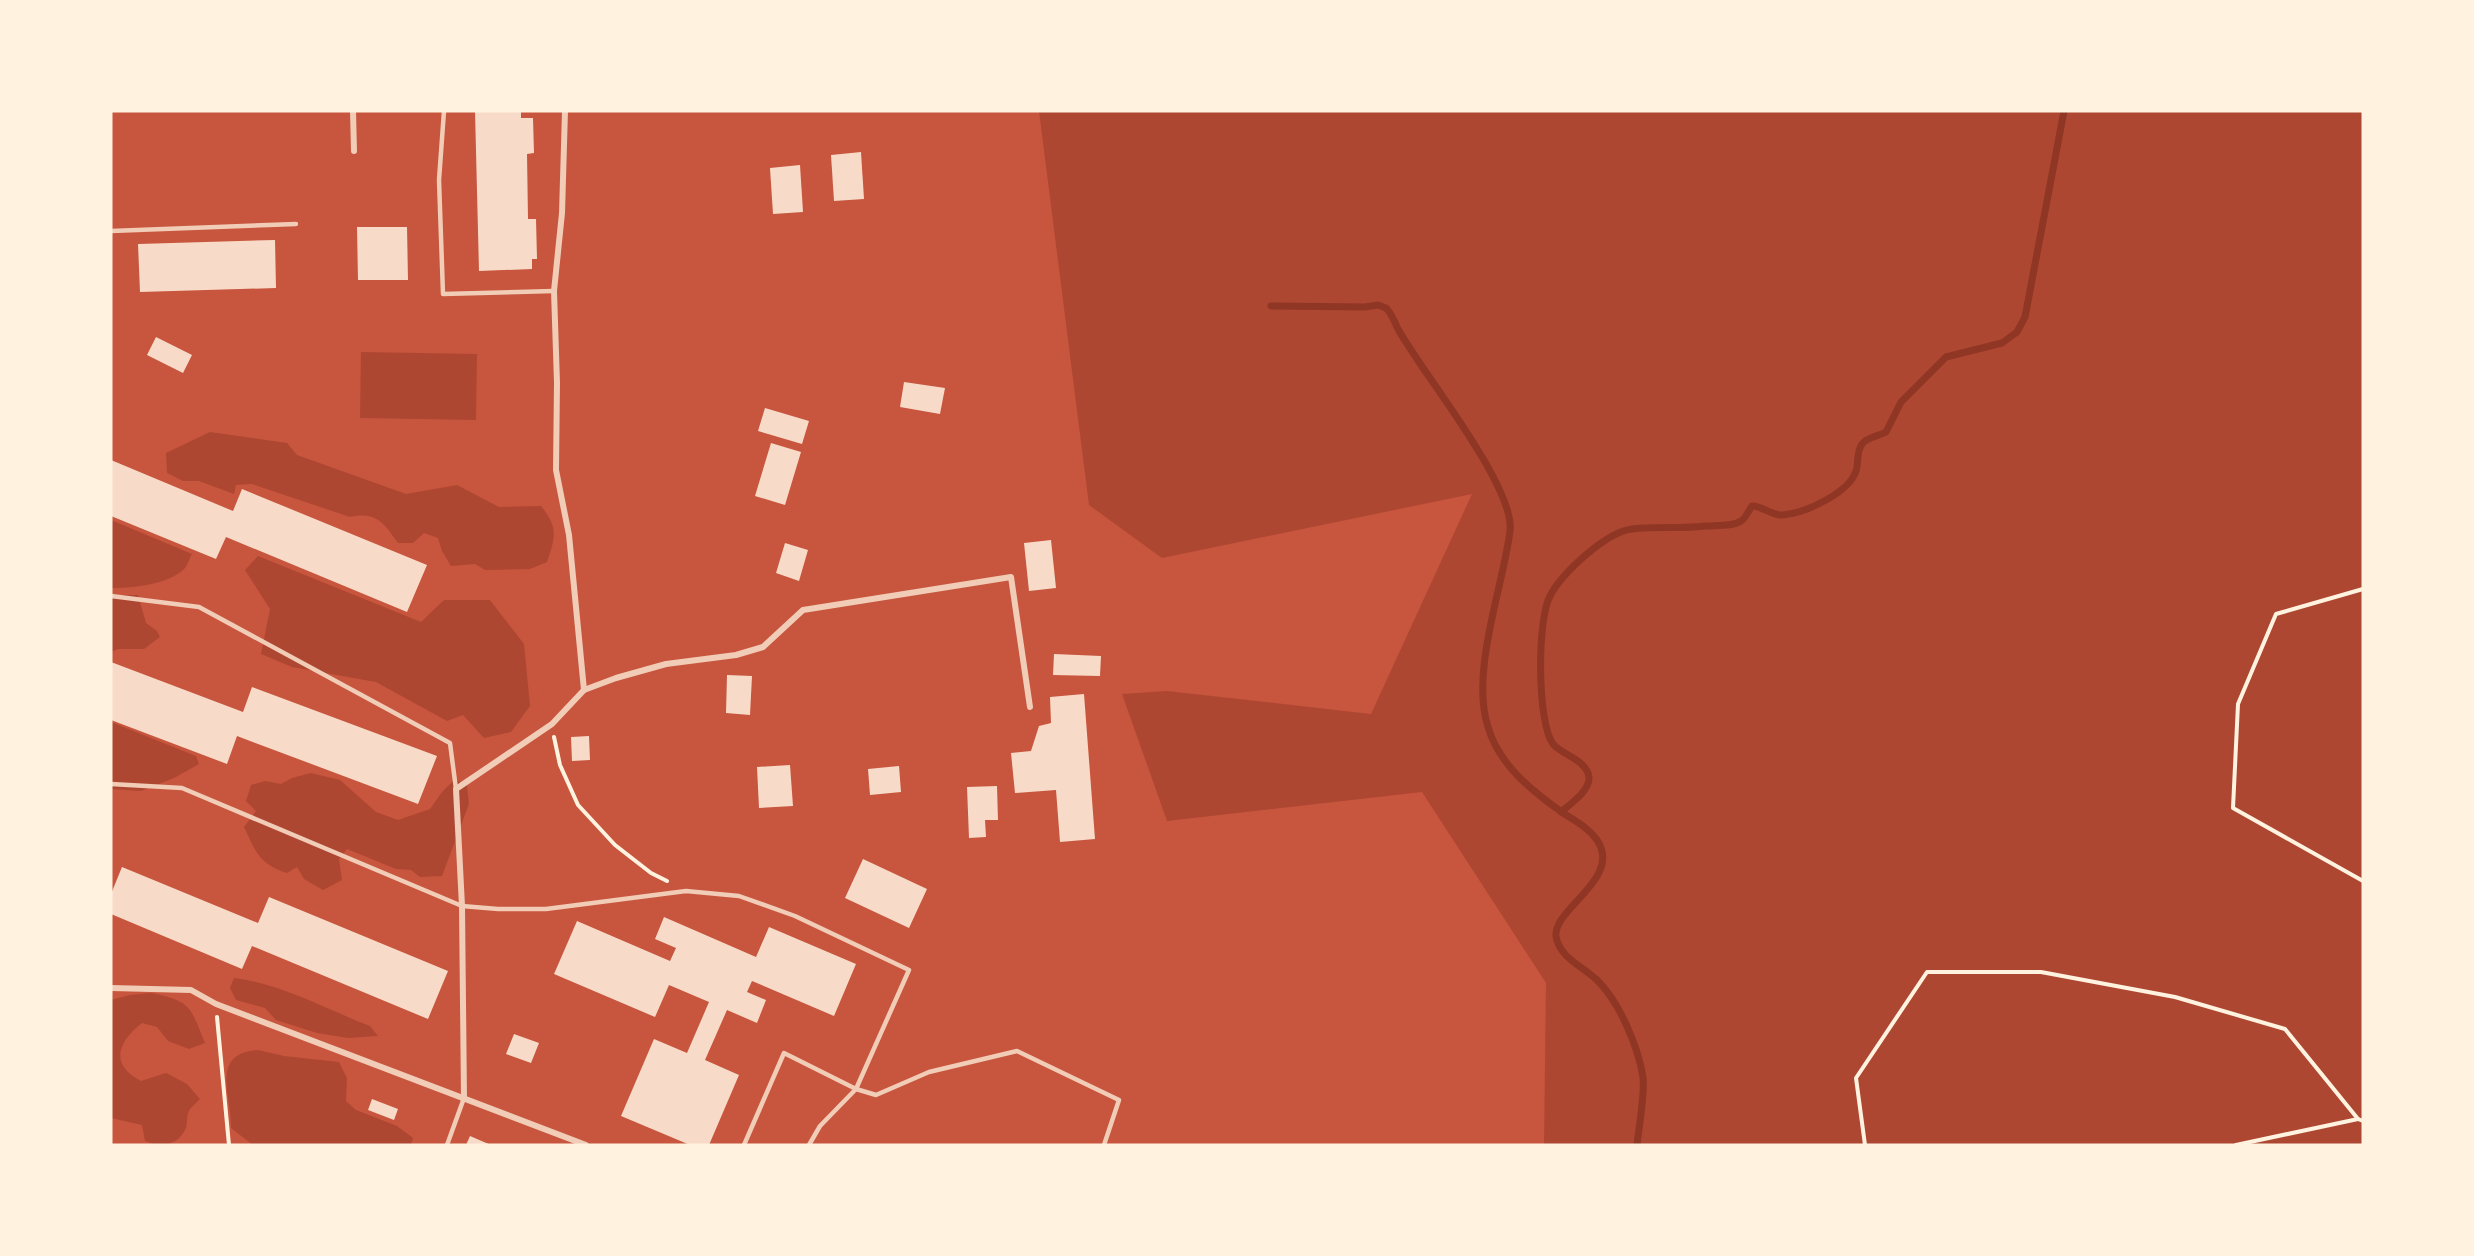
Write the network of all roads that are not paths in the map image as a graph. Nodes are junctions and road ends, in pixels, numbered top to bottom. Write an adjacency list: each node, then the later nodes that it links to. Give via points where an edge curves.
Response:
1 (353, 111): 4 (street)
2 (444, 111): 7 (lane, via 439,180 442,294)
3 (565, 111): 7 (street, via 562,213)
4 (354, 151)
5 (296, 224): 6 (lane)
6 (111, 231)
7 (554, 291): 9 (street, via 556,470 569,535)
8 (111, 596): 12 (lane, via 199,607 450,743)
9 (584, 690): 10 (street, via 666,664 736,655 763,646 802,610 1011,577); 12 (street, via 552,724)
10 (1030, 707)
11 (111, 784): 13 (lane, via 182,788)
12 (456, 789): 13 (street)
13 (462, 906): 15 (lane, via 546,909 686,891 739,896 795,916 909,970); 16 (street)
14 (111, 988): 16 (street, via 191,990 216,1004)
15 (856, 1089): 19 (lane, via 784,1053); 20 (lane, via 820,1126); 21 (lane, via 876,1095 929,1072 1017,1051 1119,1100)
16 (464, 1098): 17 (lane); 18 (street)
17 (447, 1145)
18 (585, 1145)
19 (744, 1145)
20 (809, 1145)
21 (1104, 1145)

